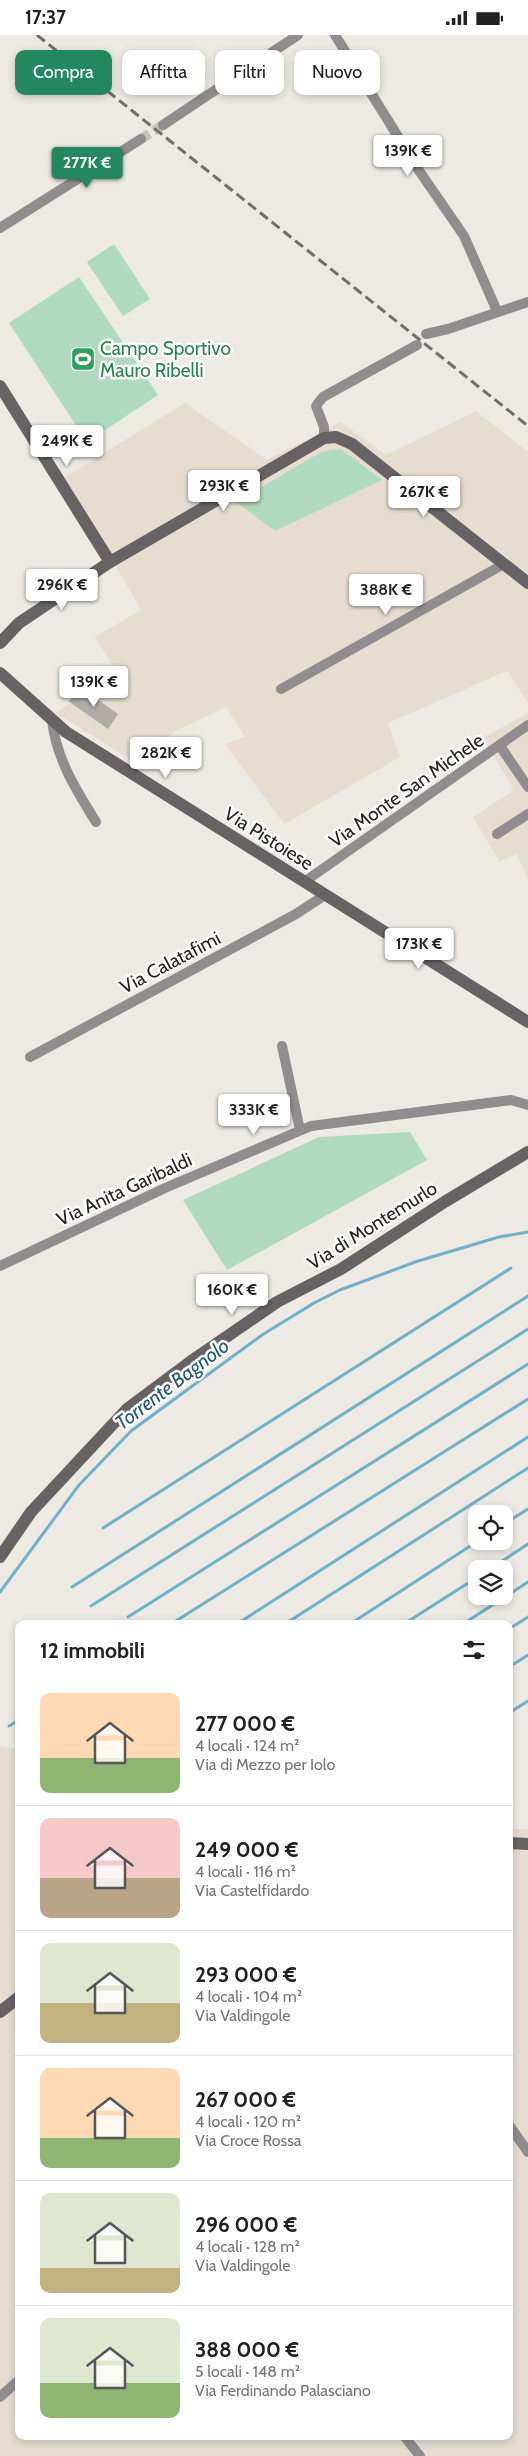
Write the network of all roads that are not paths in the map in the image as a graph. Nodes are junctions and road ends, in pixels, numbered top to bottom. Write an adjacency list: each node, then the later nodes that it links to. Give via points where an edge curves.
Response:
1 (298, 35): 3 (street)
2 (335, 35): 7 (street, via 464,236)
3 (163, 125)
4 (141, 139): 5 (street)
5 (0, 228)
6 (528, 302): 7 (street)
7 (496, 311): 8 (street)
8 (426, 334)
9 (417, 345): 13 (street, via 323,397 316,407 324,427)
10 (0, 386): 12 (street)
11 (0, 392): 12 (street)
12 (10, 402): 14 (street)
13 (324, 438): 14 (street); 15 (street, via 336,437 352,444)
14 (110, 562): 17 (street, via 19,623)
15 (504, 564): 16 (street); 19 (street)
16 (528, 583)
17 (0, 643)
18 (0, 673): 20 (street, Via Pistoiese)
19 (281, 689)
20 (52, 720): 25 (street, via 65,769); 27 (street, Via Pistoiese)
21 (528, 725): 22 (street, Via Monte San Michele)
22 (500, 746): 23 (street); 27 (street, Via Monte San Michele)
23 (528, 787)
24 (528, 814): 26 (street)
25 (96, 822)
26 (496, 834)
27 (304, 882): 28 (street, Via Pistoiese)
28 (325, 895): 29 (street, Via Pistoiese); 31 (street, Via Calatafimi, via 296,914)
29 (528, 1022)
30 (282, 1046): 33 (street)
31 (30, 1057)
32 (528, 1105): 33 (street, Via Anita Garibaldi, via 511,1100 321,1123)
33 (300, 1130): 35 (street, Via Anita Garibaldi, via 165,1188)
34 (528, 1152): 36 (street, Via di Montemurlo, via 423,1215 342,1269 277,1302 127,1409 31,1512)
35 (0, 1266)
36 (0, 1557)
37 (513, 1843): 38 (street)
38 (528, 1844)
39 (15, 2000): 40 (street)
40 (0, 2013)
41 (513, 2131): 42 (street)
42 (528, 2152)
43 (15, 2384): 44 (street)
44 (0, 2397)
45 (407, 2440): 46 (street)
46 (420, 2456)

